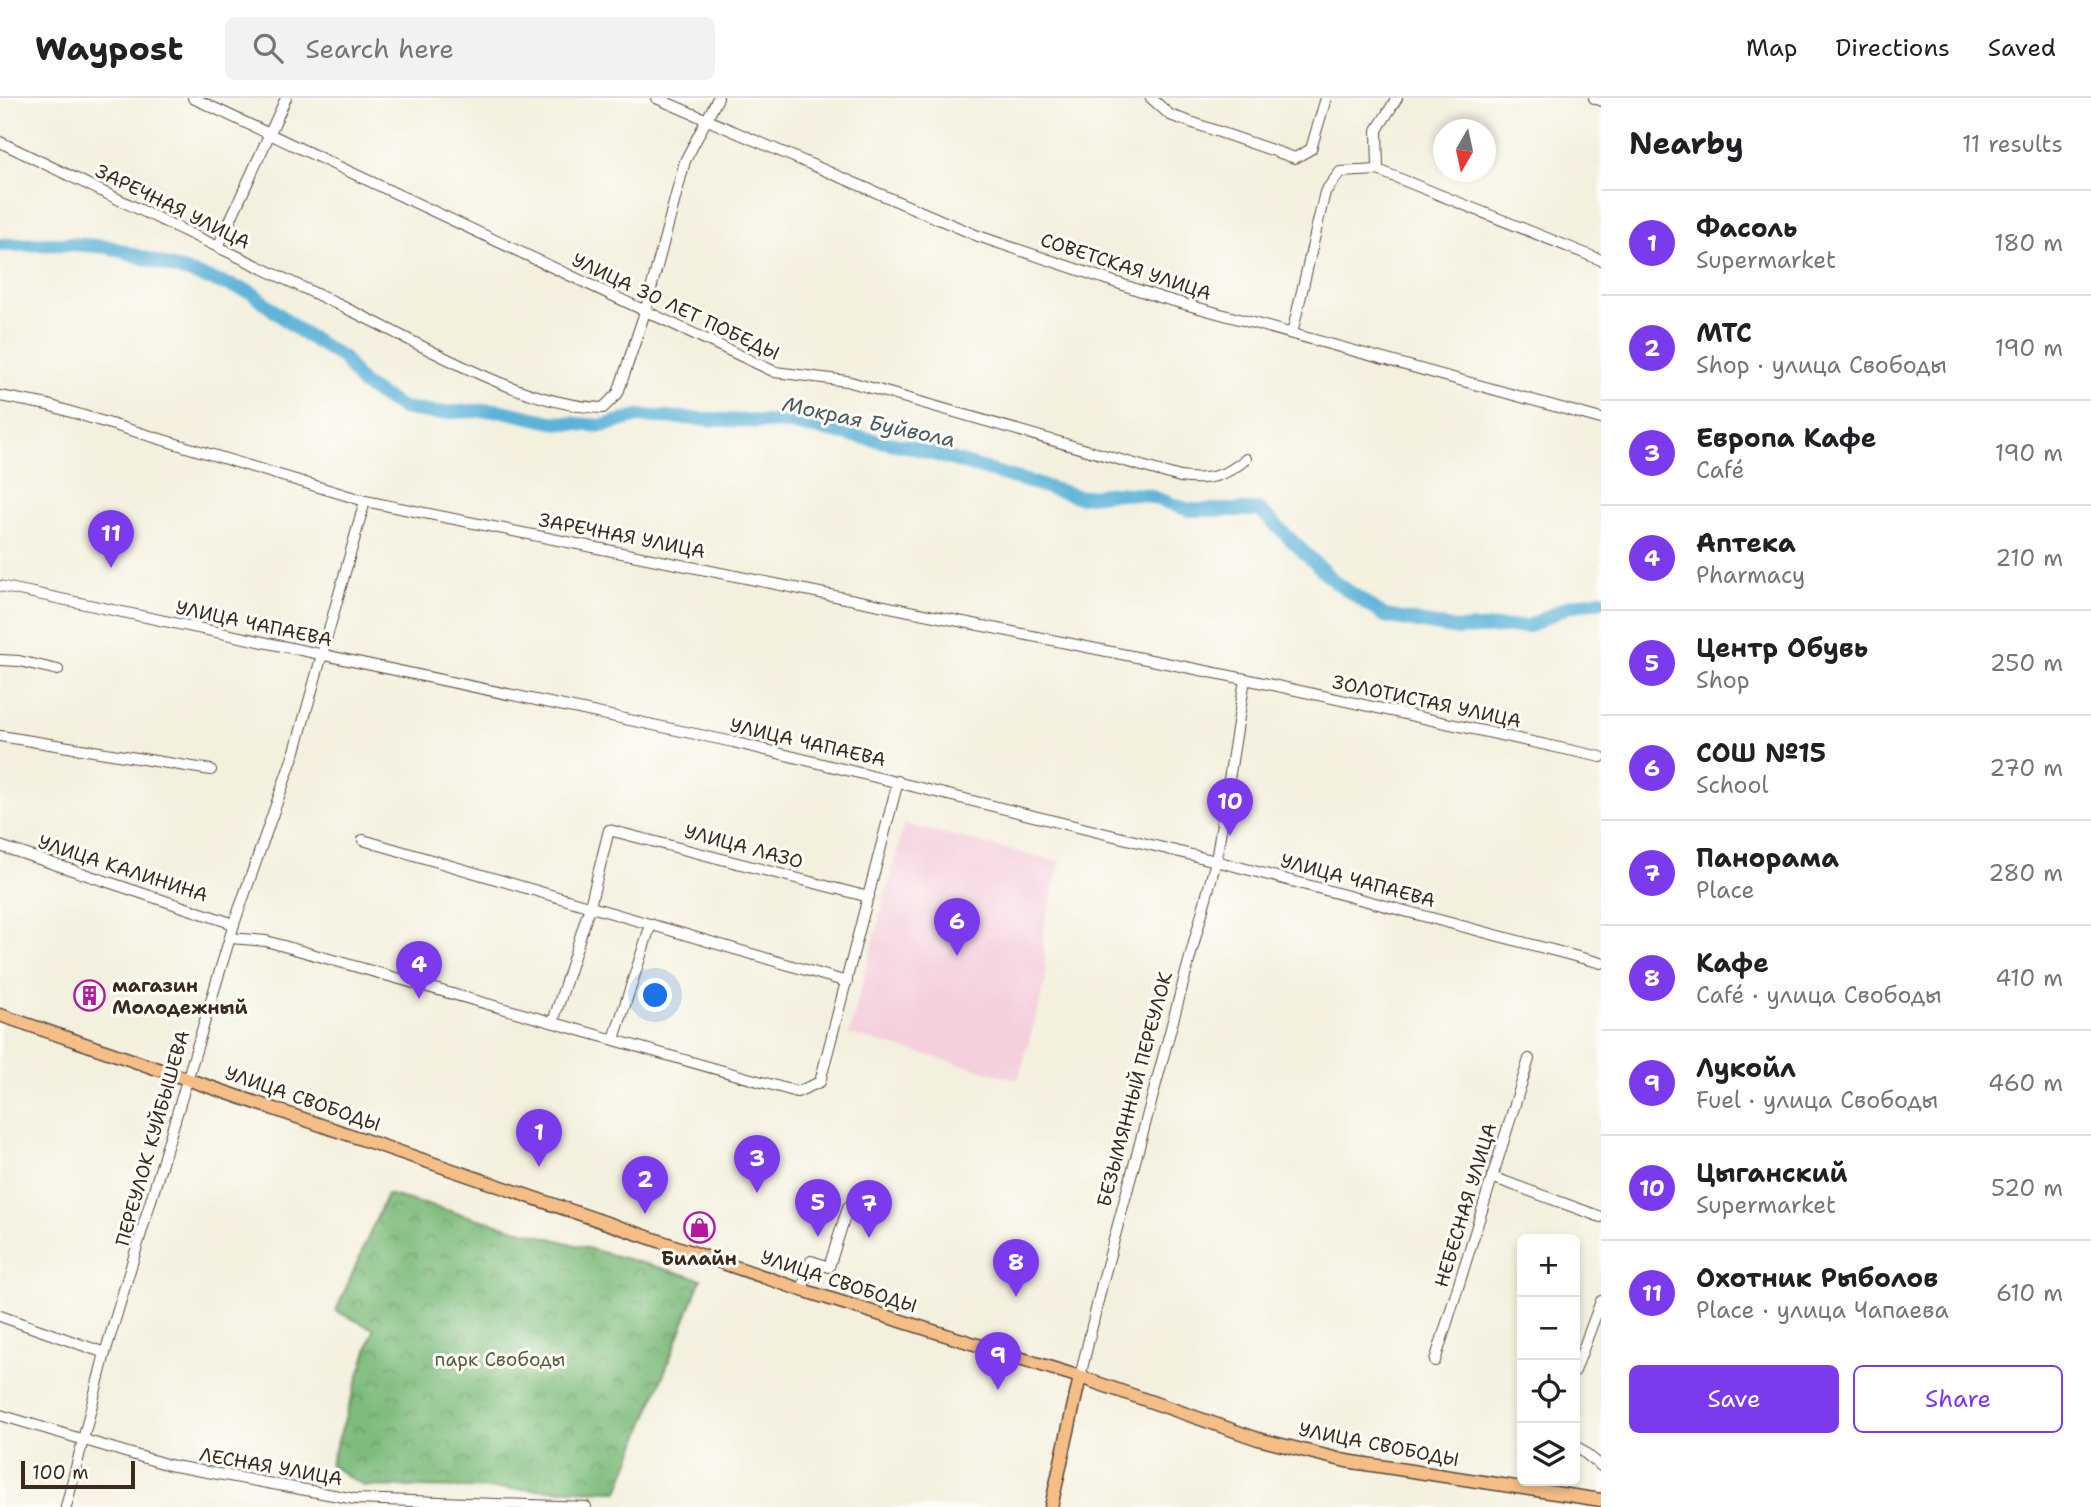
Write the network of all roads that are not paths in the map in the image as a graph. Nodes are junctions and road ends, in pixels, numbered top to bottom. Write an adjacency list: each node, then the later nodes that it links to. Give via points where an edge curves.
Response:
1 (193, 98): 11 (street, УЛИЦА 30 ЛЕТ ПОБЕДЫ)
2 (286, 98): 11 (street)
3 (656, 98): 10 (street, СОВЕТСКАЯ УЛИЦА)
4 (718, 98): 10 (street)
5 (1151, 98): 6 (street, via 1170,115 1295,158 1311,149)
6 (1326, 98)
7 (1397, 98): 13 (street, via 1377,130)
8 (1594, 98): 9 (street)
9 (1601, 101)
10 (706, 118): 16 (street, via 685,161); 17 (street, СОВЕТСКАЯ УЛИЦА, via 978,236 1159,297)
11 (270, 134): 14 (street); 16 (street, УЛИЦА 30 ЛЕТ ПОБЕДЫ)
12 (0, 142): 14 (street, ЗАРЕЧНАЯ УЛИЦА)
13 (1378, 170): 15 (street); 17 (street, via 1340,172 1325,192)
14 (218, 247): 16 (street, ЗАРЕЧНАЯ УЛИЦА, via 536,397 579,407 603,408 618,393)
15 (1601, 260)
16 (645, 312): 20 (street, УЛИЦА 30 ЛЕТ ПОБЕДЫ, via 775,372 847,381 1153,472 1202,480 1231,472)
17 (1292, 334): 19 (street, СОВЕТСКАЯ УЛИЦА)
18 (0, 396): 21 (street, ЗАРЕЧНАЯ УЛИЦА, via 48,405)
19 (1601, 419)
20 (1246, 459)
21 (365, 501): 23 (street, ПЕРЕУЛОК КУЙБЫШЕВА); 26 (street, ЗАРЕЧНАЯ УЛИЦА)
22 (0, 586): 23 (street, УЛИЦА ЧАПАЕВА)
23 (321, 655): 30 (street, УЛИЦА ЧАПАЕВА); 37 (street, ПЕРЕУЛОК КУЙБЫШЕВА, via 295,751)
24 (0, 660): 25 (street)
25 (58, 670)
26 (1245, 679): 28 (street, ЗОЛОТИСТАЯ УЛИЦА); 33 (street, БЕЗЫМЯННЫЙ ПЕРЕУЛОК)
27 (0, 736): 29 (street)
28 (1601, 757)
29 (211, 770)
30 (898, 781): 33 (street, УЛИЦА ЧАПАЕВА); 34 (street)
31 (363, 840): 35 (street)
32 (0, 846): 37 (street, УЛИЦА КАЛИНИНА)
33 (1216, 861): 39 (street, УЛИЦА ЧАПАЕВА); 55 (street, БЕЗЫМЯННЫЙ ПЕРЕУЛОК)
34 (869, 897): 35 (street, УЛИЦА ЛАЗО, via 609,830); 40 (street)
35 (590, 906): 36 (street); 42 (street)
36 (651, 923): 40 (street); 43 (street)
37 (234, 924): 38 (street, ПЕРЕУЛОК КУЙБЫШЕВА)
38 (230, 938): 42 (street, via 267,941); 45 (street, ПЕРЕУЛОК КУЙБЫШЕВА)
39 (1601, 963)
40 (847, 982): 43 (street, via 820,1082 797,1092)
41 (0, 1015): 45 (main road, УЛИЦА СВОБОДЫ)
42 (553, 1022): 43 (street)
43 (614, 1039)
44 (1529, 1059): 46 (street, НЕБЕСНАЯ УЛИЦА)
45 (187, 1079): 49 (main road, УЛИЦА СВОБОДЫ); 52 (street, ПЕРЕУЛОК КУЙБЫШЕВА)
46 (1492, 1177): 48 (street); 54 (street, НЕБЕСНАЯ УЛИЦА)
47 (848, 1207): 49 (street, via 829,1267 811,1261)
48 (1601, 1217)
49 (802, 1290): 55 (main road, УЛИЦА СВОБОДЫ)
50 (1601, 1301): 53 (street)
51 (0, 1316): 52 (street)
52 (105, 1353): 57 (street, ПЕРЕУЛОК КУЙБЫШЕВА)
53 (1579, 1360)
54 (1435, 1361)
55 (1080, 1377): 60 (main road, УЛИЦА СВОБОДЫ, via 1258,1439 1346,1461); 63 (main road, БЕЗЫМЯННЫЙ ПЕРЕУЛОК)
56 (0, 1415): 57 (street, ЛЕСНАЯ УЛИЦА)
57 (81, 1441): 61 (street, ПЕРЕУЛОК КУЙБЫШЕВА); 62 (street, ЛЕСНАЯ УЛИЦА, via 169,1465 355,1499)
58 (1580, 1449): 59 (street)
59 (1601, 1465)
60 (1601, 1500)
61 (66, 1507)
62 (586, 1507)
63 (1051, 1507)

